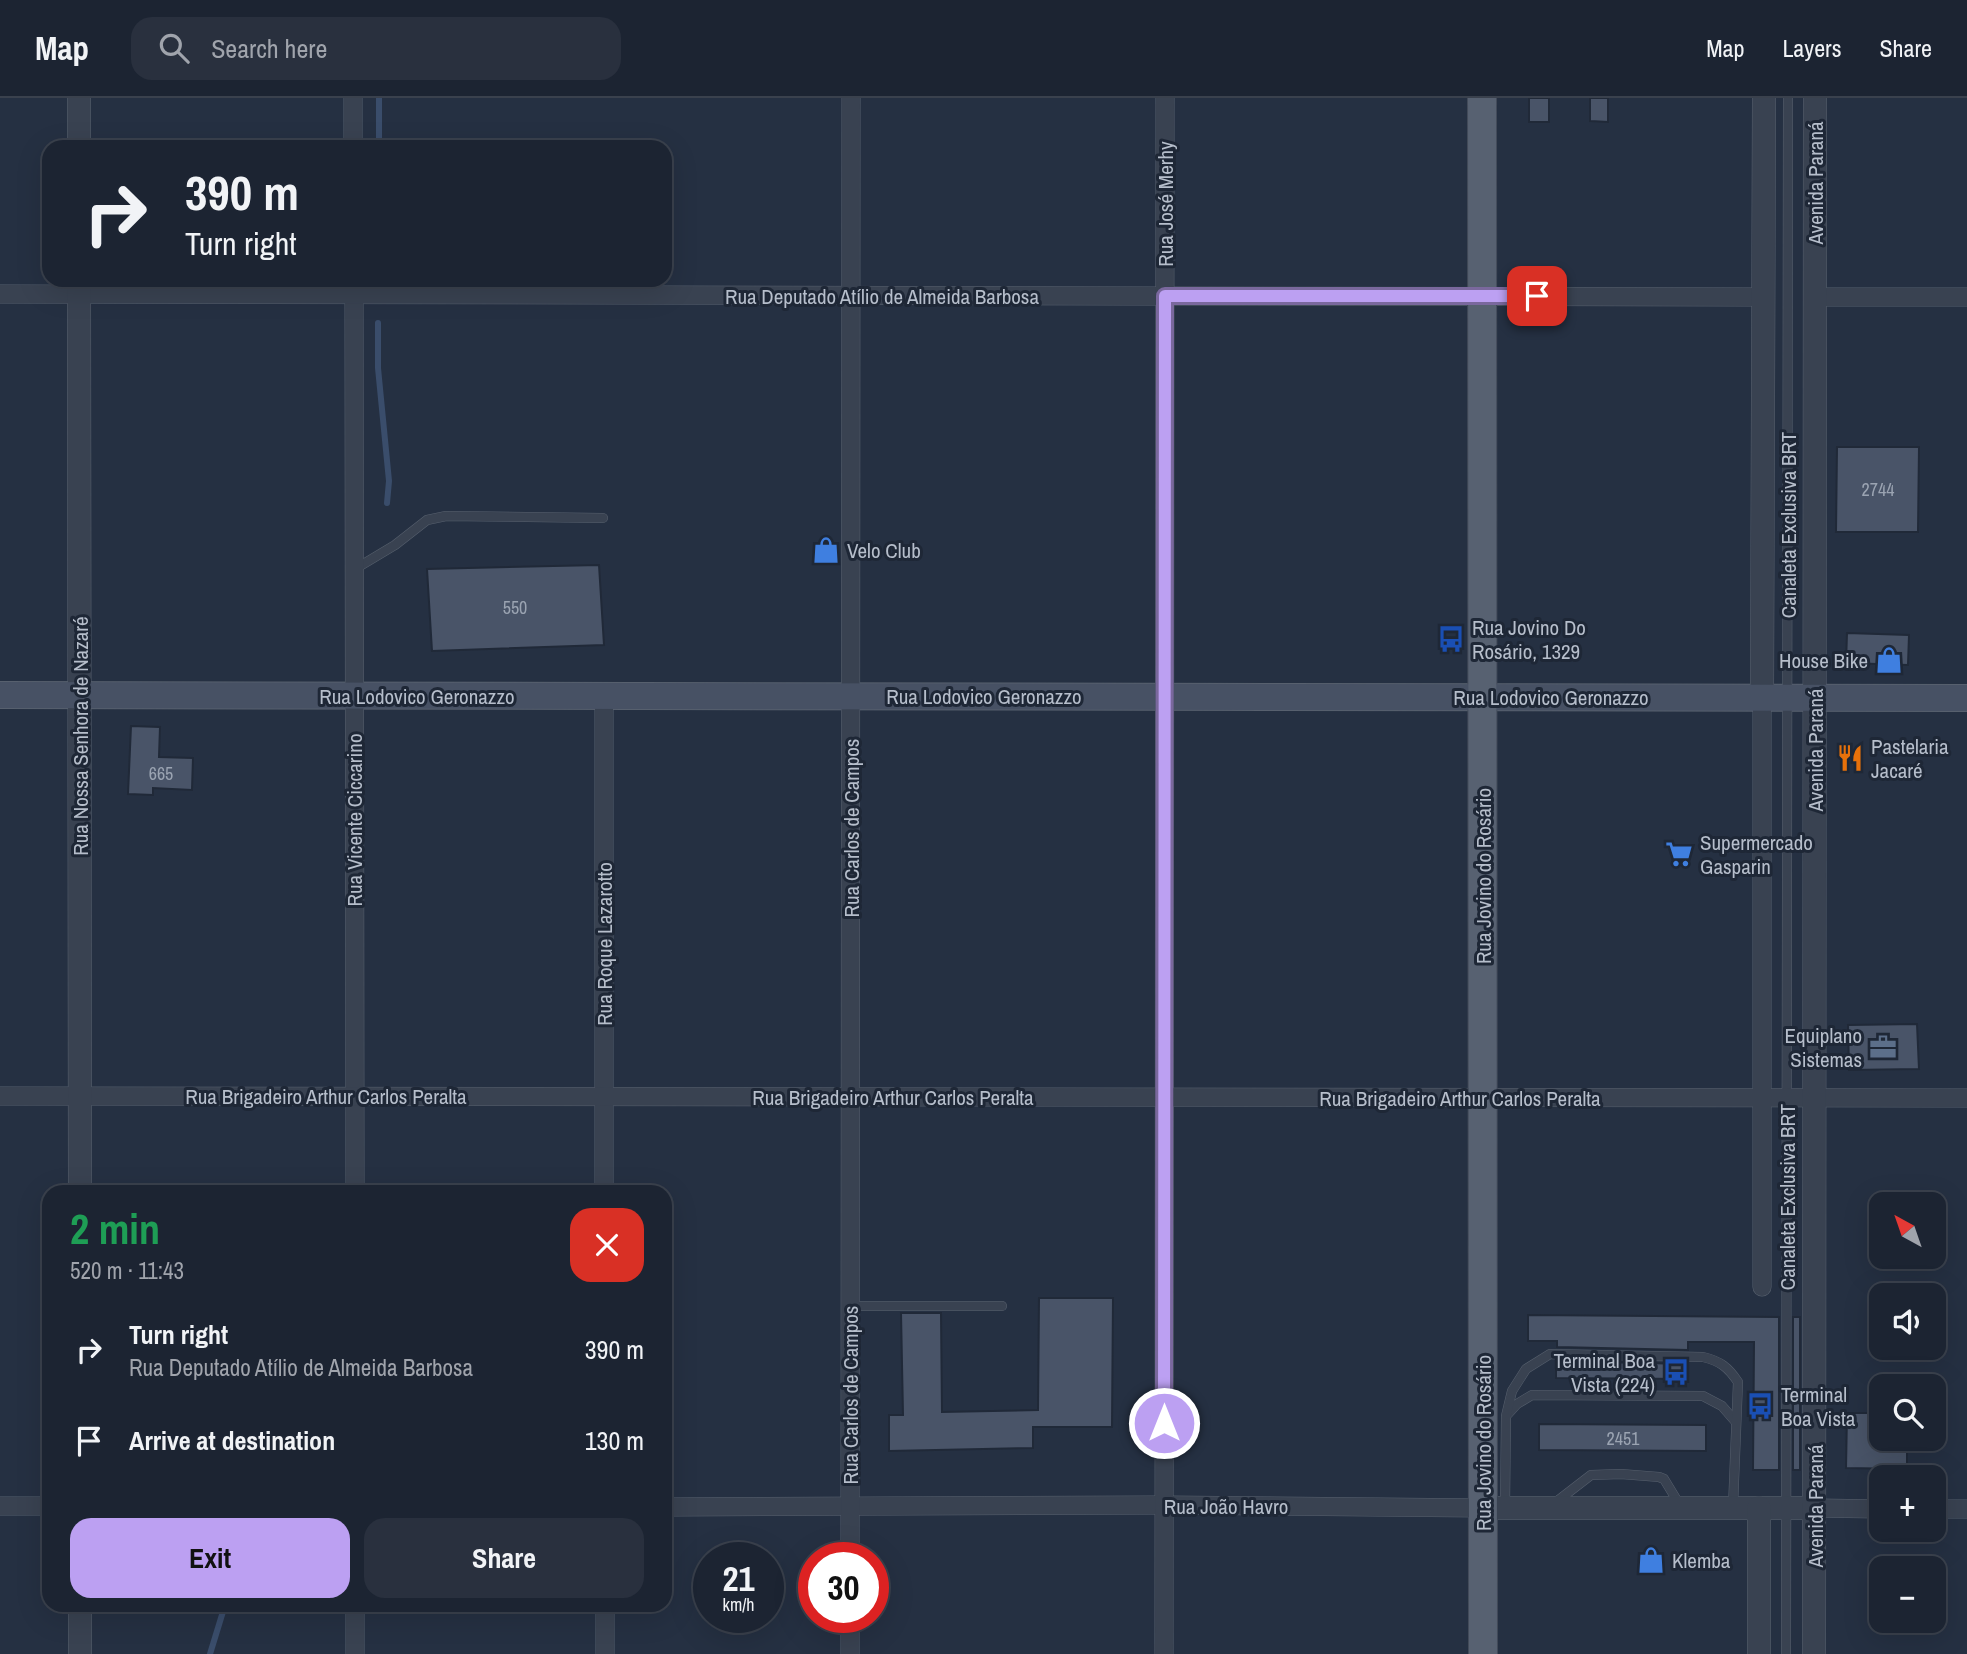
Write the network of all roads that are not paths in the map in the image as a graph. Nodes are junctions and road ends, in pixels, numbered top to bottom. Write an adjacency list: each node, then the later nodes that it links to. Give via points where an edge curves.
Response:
1 (79, 98): 9 (street)
2 (354, 98): 10 (street)
3 (851, 98): 14 (street, Rua Carlos de Campos)
4 (1165, 98): 15 (street, Rua José Merhy)
5 (1482, 98): 16 (main road, Rua Jovino do Rosário)
6 (1764, 98): 17 (street)
7 (1788, 98): 29 (lane, Canaleta Exclusiva BRT)
8 (1815, 98): 18 (street, Avenida Paraná)
9 (79, 140)
10 (354, 140)
11 (79, 287): 12 (street, Rua Deputado Atílio de Almeida Barbosa); 13 (street, Rua Deputado Atílio de Almeida Barbosa); 23 (street, Rua Nossa Senhora de Nazaré)
12 (354, 288): 14 (street, Rua Deputado Atílio de Almeida Barbosa); 21 (street, Rua Vicente Ciccarino)
13 (0, 294)
14 (851, 296): 15 (street, Rua Deputado Atílio de Almeida Barbosa); 26 (street, Rua Carlos de Campos)
15 (1165, 296): 16 (street, Rua Deputado Atílio de Almeida Barbosa); 27 (street, Rua José Merhy)
16 (1482, 296): 17 (street, Rua Deputado Atílio de Almeida Barbosa); 28 (main road, Rua Jovino do Rosário)
17 (1764, 297): 29 (street)
18 (1814, 297): 19 (street); 30 (street, Avenida Paraná)
19 (1967, 297)
20 (603, 518): 21 (lane, via 446,516 428,520)
21 (354, 570): 24 (street, Rua Vicente Ciccarino)
22 (0, 695): 23 (main road, Rua Lodovico Geronazzo)
23 (79, 695): 24 (main road, Rua Lodovico Geronazzo); 33 (street, Rua Nossa Senhora de Nazaré)
24 (354, 696): 25 (main road, Rua Lodovico Geronazzo); 34 (street, Rua Vicente Ciccarino)
25 (604, 696): 26 (main road, Rua Lodovico Geronazzo); 35 (street, Rua Roque Lazarotto)
26 (851, 696): 27 (main road, Rua Lodovico Geronazzo); 36 (street, Rua Carlos de Campos)
27 (1165, 696): 28 (main road, Rua Lodovico Geronazzo); 37 (street, Rua José Merhy)
28 (1483, 697): 29 (main road, Rua Lodovico Geronazzo); 38 (main road, Rua Jovino do Rosário)
29 (1775, 697): 30 (main road, Rua Lodovico Geronazzo); 39 (street); 40 (lane, Canaleta Exclusiva BRT)
30 (1814, 697): 31 (main road, Rua Lodovico Geronazzo); 41 (street, Avenida Paraná)
31 (1967, 698)
32 (0, 1096): 33 (street, Rua Brigadeiro Arthur Carlos Peralta)
33 (80, 1096): 34 (street, Rua Brigadeiro Arthur Carlos Peralta); 43 (street, Rua Nossa Senhora de Nazaré)
34 (355, 1097): 35 (street, Rua Brigadeiro Arthur Carlos Peralta); 44 (street, Rua Vicente Ciccarino)
35 (604, 1097): 36 (street, Rua Brigadeiro Arthur Carlos Peralta); 45 (street, Rua Roque Lazarotto)
36 (851, 1097): 37 (street, Rua Brigadeiro Arthur Carlos Peralta); 47 (street, Rua Carlos de Campos)
37 (1165, 1097): 38 (street, Rua Brigadeiro Arthur Carlos Peralta); 51 (street, Rua José Merhy)
38 (1483, 1098): 39 (street, Rua Brigadeiro Arthur Carlos Peralta); 56 (main road, Rua Jovino do Rosário)
39 (1763, 1098): 40 (street, Rua Brigadeiro Arthur Carlos Peralta); 46 (street)
40 (1787, 1098): 41 (street, Rua Brigadeiro Arthur Carlos Peralta); 61 (lane, Canaleta Exclusiva BRT)
41 (1815, 1098): 42 (street, Rua Brigadeiro Arthur Carlos Peralta); 62 (street, Avenida Paraná)
42 (1967, 1098)
43 (80, 1185)
44 (355, 1185)
45 (604, 1185)
46 (1762, 1287)
47 (850, 1306): 48 (lane); 55 (street, Rua Carlos de Campos)
48 (1002, 1306)
49 (1506, 1416): 50 (lane, via 1532,1395 1703,1396 1722,1406); 50 (lane, via 1512,1391 1526,1369 1550,1354 1623,1354 1718,1361 1738,1382); 56 (lane)
50 (1735, 1422): 59 (lane)
51 (1164, 1505): 55 (street, Rua João Havro); 56 (street, Rua João Havro); 75 (street, Rua José Merhy)
52 (0, 1506): 53 (street)
53 (42, 1506)
54 (672, 1507): 55 (street, Rua João Havro)
55 (850, 1507): 66 (street, Rua Carlos de Campos)
56 (1494, 1508): 57 (street, Rua João Havro); 76 (main road, Rua Jovino do Rosário)
57 (1549, 1508): 58 (street, Rua João Havro); 58 (lane, via 1591,1475 1621,1474 1664,1479)
58 (1682, 1508): 59 (street, Rua João Havro)
59 (1733, 1508): 60 (street, Rua João Havro)
60 (1759, 1508): 61 (street, Rua João Havro); 77 (street)
61 (1787, 1508): 62 (street, Rua João Havro); 78 (lane)
62 (1815, 1508): 63 (street); 79 (street, Avenida Paraná)
63 (1869, 1509)
64 (1946, 1509): 65 (street)
65 (1967, 1509)
66 (850, 1542)
67 (80, 1612): 71 (street)
68 (355, 1612): 72 (street)
69 (605, 1612): 73 (street)
70 (850, 1633): 74 (street)
71 (80, 1654)
72 (355, 1654)
73 (605, 1654)
74 (850, 1654)
75 (1164, 1654)
76 (1483, 1654)
77 (1759, 1654)
78 (1786, 1654)
79 (1814, 1654)

